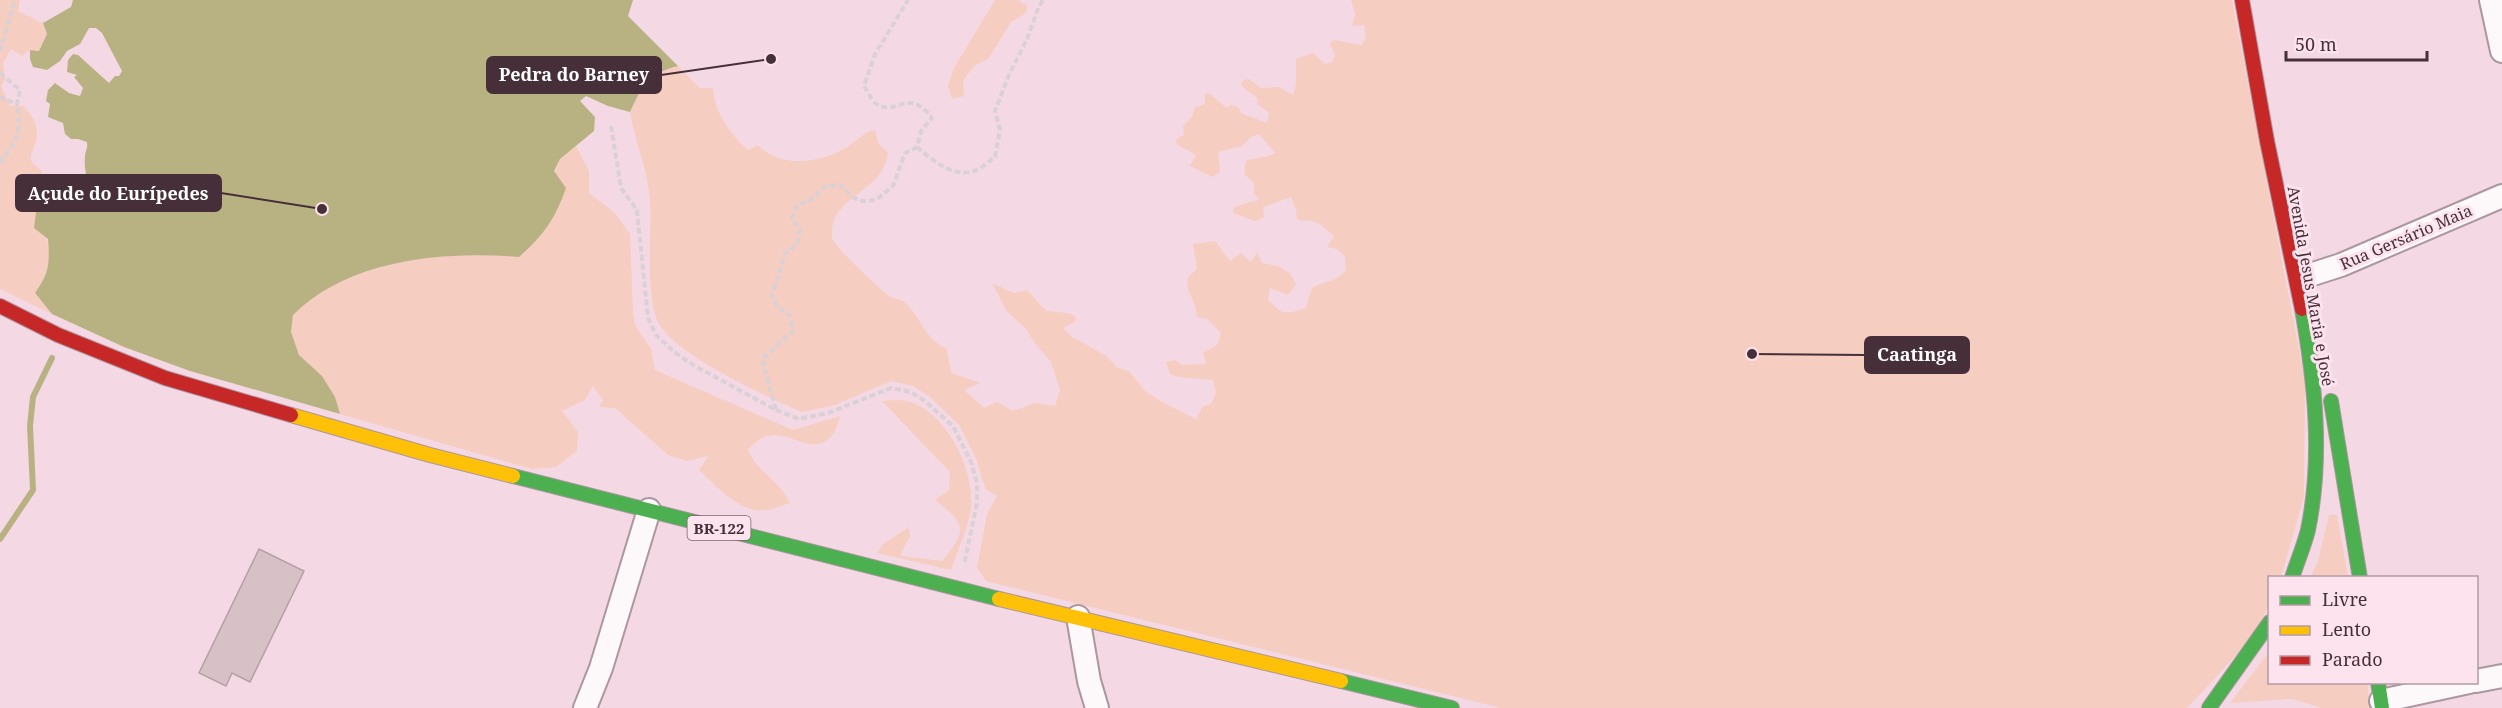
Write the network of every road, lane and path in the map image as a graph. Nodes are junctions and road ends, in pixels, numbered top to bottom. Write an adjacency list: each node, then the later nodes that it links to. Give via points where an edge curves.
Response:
1 (15, 0): 6 (path)
2 (908, 0): 12 (path, via 875,54 864,86 875,103 891,108 908,101 923,106 932,118 921,131)
3 (1043, 0): 12 (path, via 995,111 1000,130 995,157 974,171 952,170)
4 (2242, 0): 21 (main road, Avenida Jesus Maria e José, via 2313,383 2313,496)
5 (2491, 0): 7 (street)
6 (0, 51)
7 (2502, 51)
8 (0, 73): 10 (path, via 20,90)
9 (0, 97): 10 (path)
10 (17, 104): 13 (path, via 18,134)
11 (611, 126): 19 (path, via 621,188 638,210 648,318 656,335 694,366)
12 (917, 147): 19 (path, via 905,153 893,186 876,200 854,198 840,185 824,187 812,199 797,205 792,218 800,230 797,244 785,254 772,296 778,308 790,315 794,331 762,359)
13 (0, 163)
14 (2502, 196): 15 (street, Rua Gersário Maia, via 2341,265)
15 (2309, 270): 17 (main road, Avenida Jesus Maria e José)
16 (0, 306): 20 (main road, BR-122, via 58,335 175,381 430,455)
17 (2325, 368)
18 (2329, 392): 22 (main road, Avenida Jesus Maria e José)
19 (777, 410): 23 (path, via 799,419 828,413 891,388 911,392 953,426 977,483 977,503)
20 (649, 510): 23 (main road, BR-122); 30 (street)
21 (2293, 576)
22 (2360, 576)
23 (959, 589): 24 (main road, BR-122)
24 (1078, 617): 31 (street); 32 (main road, BR-122)
25 (2268, 625): 33 (main road)
26 (2502, 676): 27 (street)
27 (2478, 681)
28 (2457, 684): 29 (street)
29 (2380, 697)
30 (585, 708)
31 (1097, 708)
32 (1452, 708)
33 (2209, 708)

